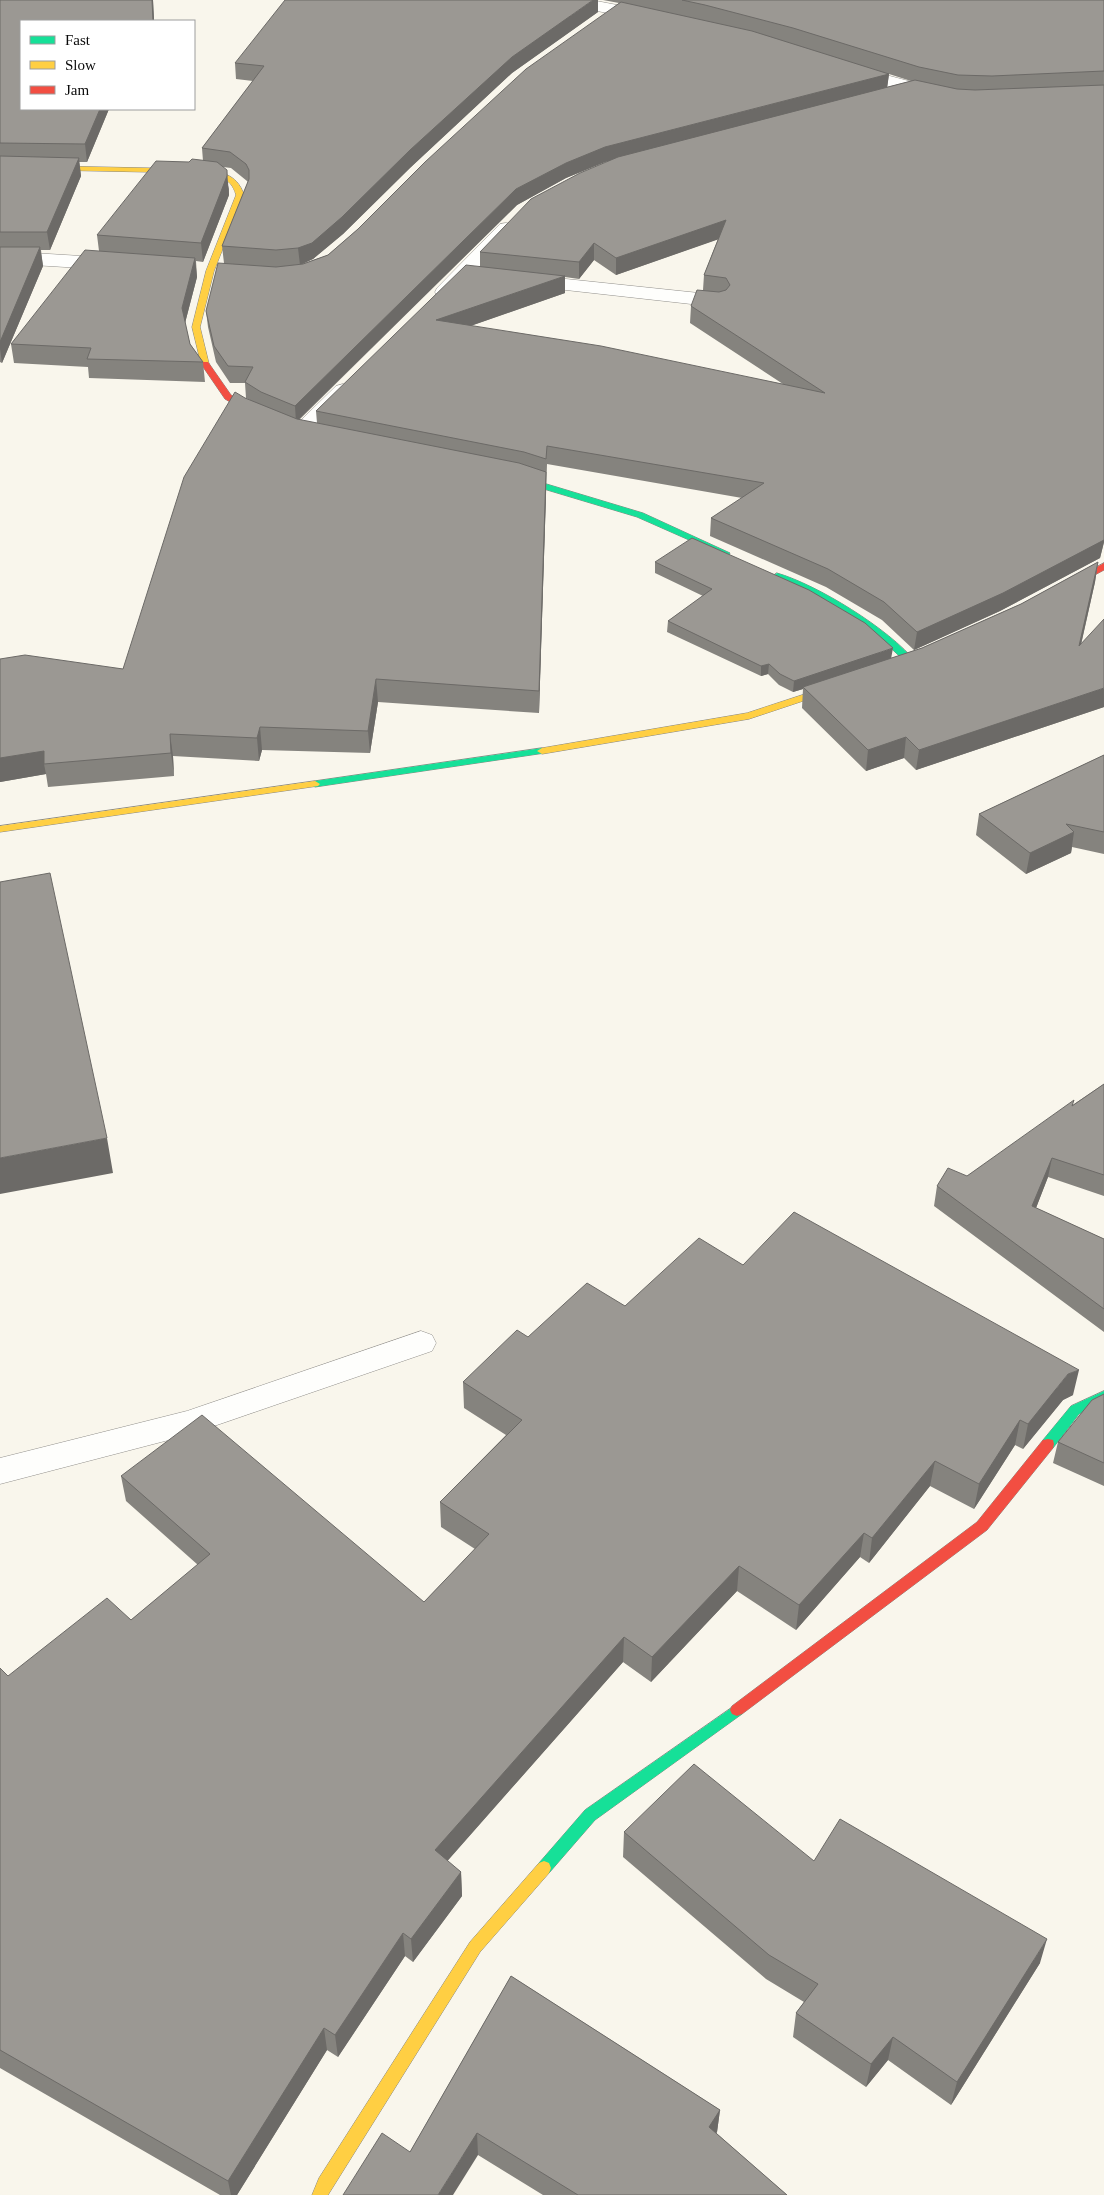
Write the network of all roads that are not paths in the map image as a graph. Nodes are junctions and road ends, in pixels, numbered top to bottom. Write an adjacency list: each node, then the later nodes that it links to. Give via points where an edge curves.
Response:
1 (566, 0): 2 (street)
2 (617, 9): 3 (street); 4 (street)
3 (662, 18)
4 (601, 20)
5 (835, 64): 6 (street)
6 (912, 89): 7 (street); 8 (street)
7 (883, 96)
8 (948, 96)
9 (0, 167): 14 (street, via 198,170 225,174 240,186 240,196)
10 (517, 217): 16 (street)
11 (0, 257): 12 (street)
12 (131, 265)
13 (191, 270): 14 (street)
14 (210, 271): 15 (street); 22 (street, via 196,327 204,363 228,397)
15 (229, 272)
16 (462, 274): 17 (street); 20 (street)
17 (481, 276)
18 (511, 279): 19 (street)
19 (718, 301)
20 (429, 306)
21 (355, 377): 23 (street)
22 (273, 421)
23 (300, 432)
24 (495, 473): 25 (street, via 524,478 640,515)
25 (737, 558)
26 (1104, 566): 28 (street)
27 (764, 570): 29 (street, via 817,594 873,627)
28 (1052, 594)
29 (911, 661)
30 (848, 683): 31 (street, via 749,716 588,744)
31 (0, 829)
32 (421, 1343): 34 (street, via 188,1423)
33 (1104, 1396): 35 (street, via 1075,1410 982,1526 749,1702 590,1816 475,1947)
34 (0, 1471)
35 (320, 2195)

